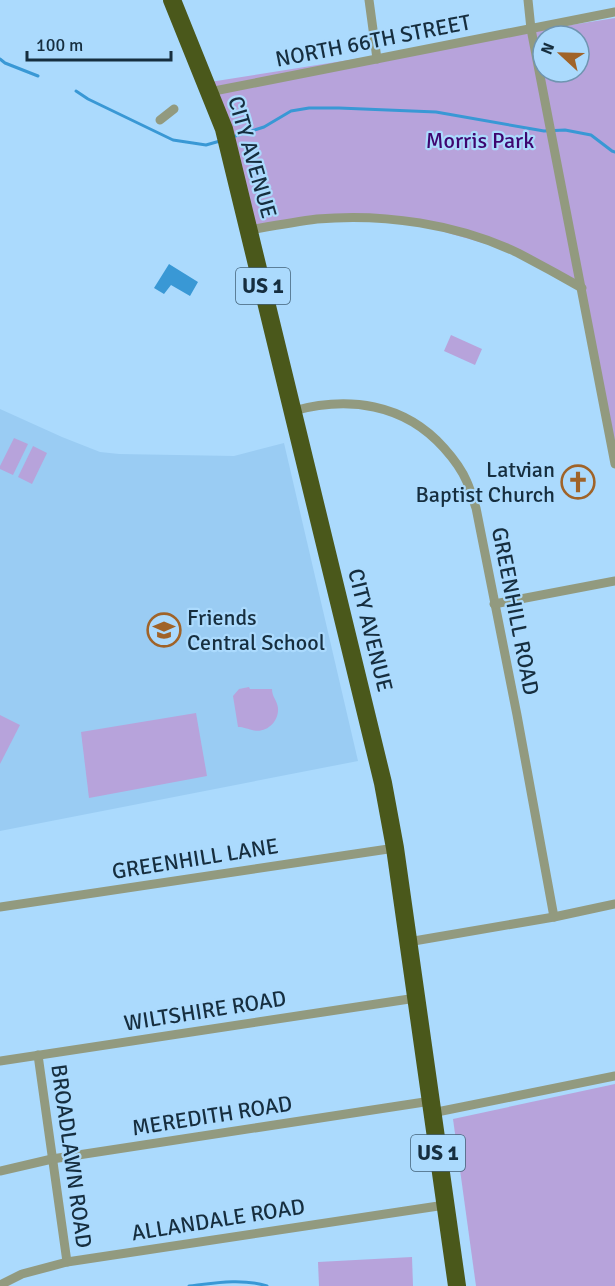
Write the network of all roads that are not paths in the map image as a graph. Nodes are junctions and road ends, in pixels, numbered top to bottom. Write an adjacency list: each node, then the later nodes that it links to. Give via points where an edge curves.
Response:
1 (172, 0): 9 (highway, CITY AVENUE / US 1)
2 (369, 0): 7 (street)
3 (528, 0): 6 (street)
4 (615, 12): 5 (street, NORTH 66TH STREET)
5 (556, 24)
6 (531, 29): 7 (street, NORTH 66TH STREET)
7 (377, 59): 9 (street, NORTH 66TH STREET)
8 (542, 84): 13 (street)
9 (209, 92): 12 (highway, CITY AVENUE / US 1, via 224,129)
10 (174, 109): 11 (street)
11 (160, 120)
12 (249, 230): 13 (street, via 326,219 389,219 429,225 516,252); 14 (highway, CITY AVENUE / US 1)
13 (582, 288): 15 (street)
14 (293, 411): 17 (street, GREENHILL ROAD, via 321,404 369,405 399,414 438,441 467,480); 18 (highway, CITY AVENUE / US 1, via 381,774)
15 (615, 464)
16 (615, 581): 17 (street)
17 (494, 604): 21 (street, GREENHILL ROAD)
18 (395, 848): 20 (street, GREENHILL LANE); 22 (highway, CITY AVENUE / US 1)
19 (615, 904): 21 (street)
20 (0, 908)
21 (554, 917): 22 (street)
22 (408, 942): 23 (highway, CITY AVENUE / US 1)
23 (416, 998): 24 (street, WILTSHIRE ROAD); 27 (highway, CITY AVENUE / US 1)
24 (38, 1055): 25 (street, WILTSHIRE ROAD); 28 (street, BROADLAWN ROAD)
25 (0, 1061)
26 (615, 1076): 27 (street, MEREDITH ROAD)
27 (432, 1107): 28 (street, MEREDITH ROAD); 30 (highway, CITY AVENUE / US 1)
28 (52, 1159): 29 (street, MEREDITH ROAD); 31 (street, BROADLAWN ROAD)
29 (0, 1171)
30 (446, 1205): 31 (street, ALLANDALE ROAD); 33 (highway, CITY AVENUE / US 1)
31 (67, 1262): 32 (street, ALLANDALE ROAD, via 22,1274)
32 (0, 1285)
33 (457, 1286)

